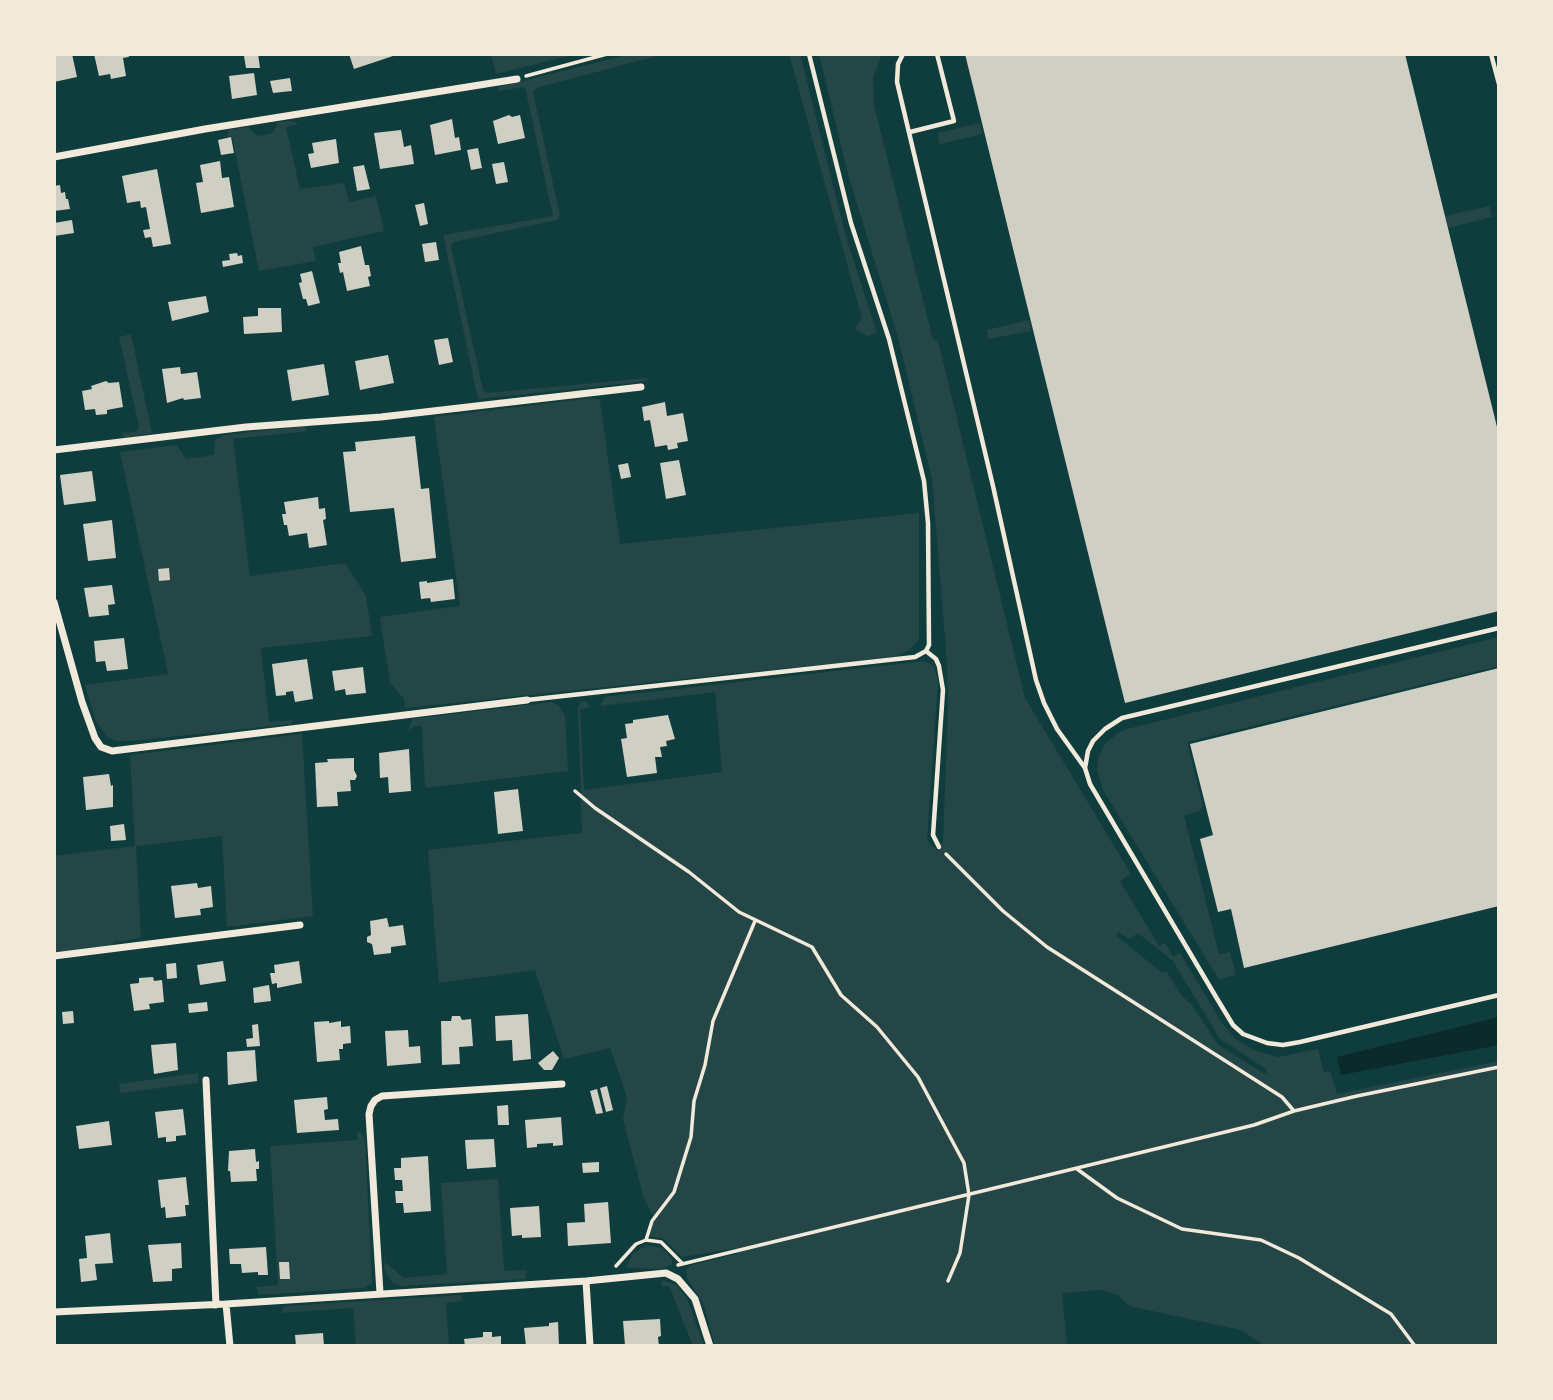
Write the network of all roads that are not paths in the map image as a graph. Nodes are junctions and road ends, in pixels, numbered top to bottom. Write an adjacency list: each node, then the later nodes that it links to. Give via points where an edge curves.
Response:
1 (809, 54): 13 (lane, via 924,481 930,638)
2 (903, 54): 7 (lane, via 897,82)
3 (937, 54): 7 (lane, via 954,121)
4 (1491, 54): 6 (lane)
5 (517, 79): 8 (street)
6 (1499, 84)
7 (910, 132): 15 (lane, via 1036,680 1057,729)
8 (54, 157)
9 (642, 387): 10 (street)
10 (54, 450)
11 (54, 602): 14 (street, via 94,738 112,751)
12 (1499, 628): 15 (lane, via 1122,718 1093,741)
13 (926, 650): 14 (lane, via 915,657); 16 (lane, via 939,666 943,690 933,835)
14 (527, 700)
15 (1085, 768): 19 (lane, via 1090,784 1216,997 1243,1034 1267,1043 1300,1042)
16 (939, 847)
17 (300, 925): 18 (street)
18 (54, 956)
19 (1499, 995)
20 (205, 1080): 25 (street)
21 (562, 1084): 23 (street, via 375,1100 369,1114)
22 (586, 1281): 23 (street); 28 (street); 29 (street, via 666,1273 678,1279 695,1299)
23 (380, 1293): 24 (street)
24 (226, 1304): 25 (street); 27 (street)
25 (216, 1305): 26 (street)
26 (54, 1312)
27 (230, 1346)
28 (590, 1346)
29 (710, 1346)

